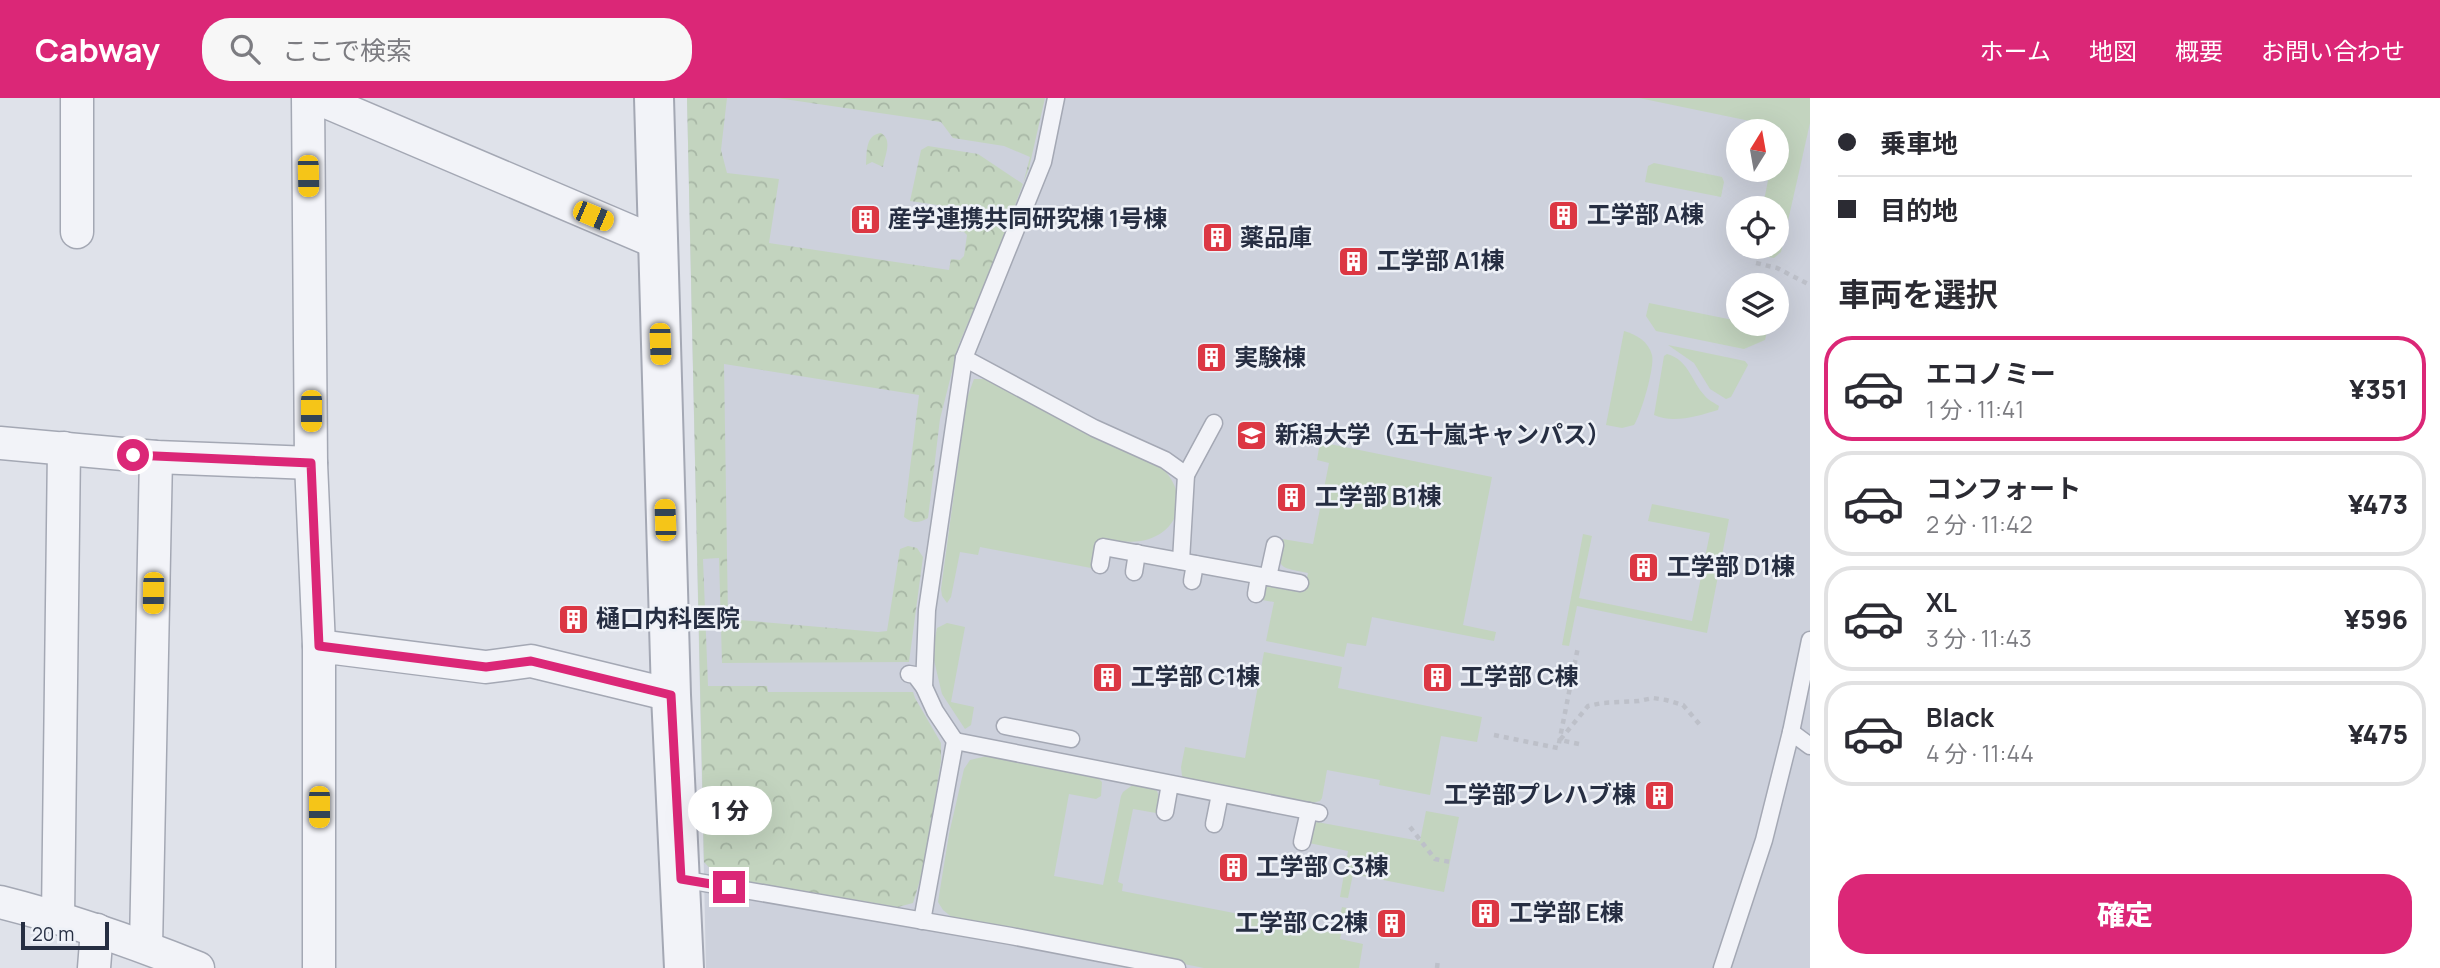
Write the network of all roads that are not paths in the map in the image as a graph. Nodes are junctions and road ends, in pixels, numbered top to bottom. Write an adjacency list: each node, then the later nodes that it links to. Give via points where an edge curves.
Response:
1 (77, 98): 6 (street)
2 (308, 98): 13 (street)
3 (317, 98): 7 (street)
4 (654, 98): 7 (street)
5 (1056, 98): 8 (lane, via 1043,162)
6 (77, 232)
7 (658, 243): 28 (street)
8 (964, 358): 14 (lane); 27 (lane, via 926,610)
9 (1214, 423): 14 (lane)
10 (0, 443): 11 (street)
11 (64, 449): 12 (street); 41 (street)
12 (156, 457): 13 (street); 44 (street)
13 (311, 463): 25 (street)
14 (1186, 475): 17 (lane)
15 (1275, 545): 20 (lane)
16 (1137, 553): 17 (lane); 18 (lane, via 1103,547); 19 (lane)
17 (1188, 562): 20 (lane); 21 (lane)
18 (1100, 565)
19 (1134, 572)
20 (1264, 576): 22 (lane); 23 (lane)
21 (1192, 581)
22 (1300, 583)
23 (1256, 594)
24 (1810, 639): 30 (lane)
25 (319, 646): 28 (street, via 486,667 531,661); 47 (street)
26 (909, 674): 27 (lane)
27 (924, 687): 31 (lane)
28 (671, 695): 39 (street)
29 (1005, 726): 33 (lane, via 1073,732)
30 (1791, 732): 32 (lane); 50 (lane, via 1764,840)
31 (955, 741): 33 (lane); 42 (lane)
32 (1810, 746)
33 (1067, 763): 34 (lane)
34 (1170, 784): 35 (lane); 36 (lane)
35 (1220, 794): 37 (lane); 38 (lane, via 1314,812)
36 (1165, 812)
37 (1214, 824)
38 (1302, 842)
39 (681, 879): 42 (lane); 48 (street)
40 (0, 902): 41 (street)
41 (58, 917): 43 (street)
42 (922, 921): 49 (lane)
43 (97, 930): 44 (street); 45 (street)
44 (146, 947): 46 (street)
45 (94, 968)
46 (198, 968)
47 (319, 968)
48 (684, 968)
49 (1177, 968)
50 (1721, 968)

